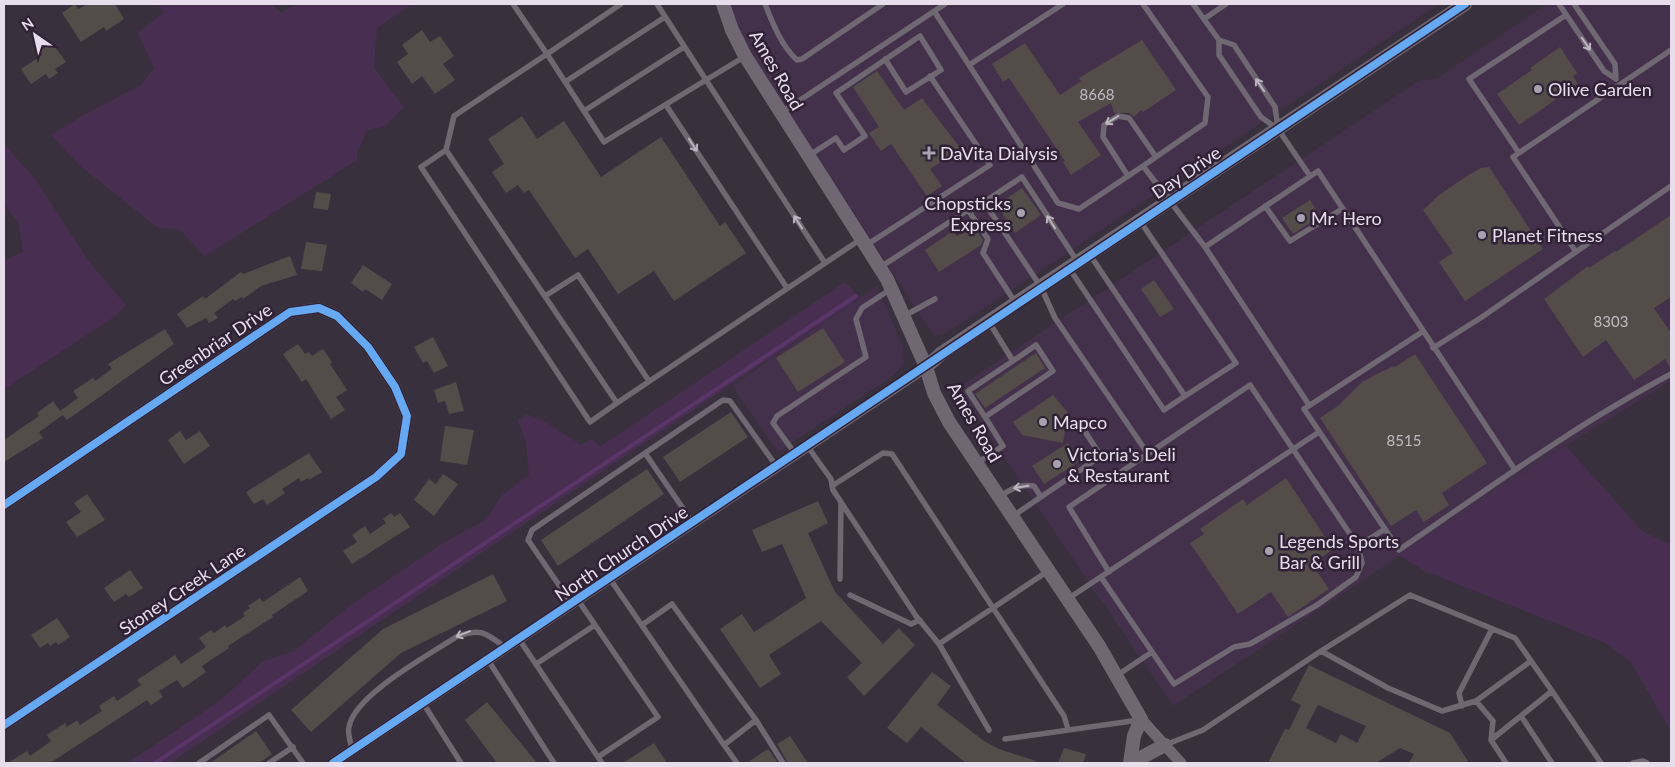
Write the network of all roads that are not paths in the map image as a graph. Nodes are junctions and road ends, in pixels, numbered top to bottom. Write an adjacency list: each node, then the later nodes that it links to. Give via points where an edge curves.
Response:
1 (514, 4): 22 (lane)
2 (621, 4): 22 (lane)
3 (656, 4): 17 (lane)
4 (724, 4): 23 (street, Ames Road)
5 (765, 4): 6 (lane, via 775,30 797,60)
6 (883, 4)
7 (945, 4): 15 (lane)
8 (1063, 4): 25 (lane)
9 (1143, 4): 38 (lane, via 1208,97 1205,123)
10 (1193, 4): 18 (lane)
11 (1226, 4): 18 (lane)
12 (1465, 4): 34 (street, Day Drive)
13 (1559, 4): 16 (lane)
14 (1574, 4): 27 (lane, via 1615,64)
15 (934, 11): 25 (lane); 33 (lane)
16 (1566, 15): 27 (lane, one-way to 27, via 1604,71); 36 (lane, via 1469,79)
17 (665, 17): 20 (lane); 29 (lane)
18 (1204, 19): 19 (lane)
19 (1219, 40): 34 (lane, via 1219,55 1224,63 1260,117); 34 (lane, one-way to 19, via 1275,107 1234,45)
20 (684, 47): 28 (lane); 32 (lane)
21 (1671, 50): 30 (lane)
22 (547, 54): 29 (lane); 35 (lane, via 454,116)
23 (745, 56): 28 (lane); 33 (street, Ames Road)
24 (885, 59): 26 (lane, via 906,92); 26 (lane, via 920,36 941,70); 37 (lane, via 836,93 865,136 844,150 836,138)
25 (969, 64): 40 (lane, via 1058,203 1079,208)
26 (930, 76): 47 (lane, via 990,165)
27 (1616, 79): 30 (lane)
28 (706, 80): 31 (lane); 51 (lane, one-way to 28)
29 (565, 82): 32 (lane)
30 (1620, 86): 36 (lane)
31 (666, 105): 32 (lane, via 604,142); 55 (lane, one-way to 55)
32 (584, 111)
33 (780, 113): 37 (street, Ames Road)
34 (1278, 129): 41 (lane); 43 (street, Day Drive)
35 (446, 150): 57 (lane); 69 (lane, via 421,166 590,422)
36 (1519, 153): 49 (lane, via 1513,157)
37 (808, 156): 47 (street, Ames Road)
38 (1156, 157): 39 (lane); 40 (lane, one-way to 40, via 1129,118 1118,116 1104,125 1103,137)
39 (1143, 166): 40 (lane); 43 (lane)
40 (1128, 176)
41 (1310, 176): 44 (lane); 45 (lane, via 1318,171)
42 (1671, 186): 49 (lane)
43 (1170, 202): 46 (street, Day Drive); 48 (lane)
44 (1265, 206): 45 (lane, via 1290,241); 48 (lane)
45 (1342, 208): 62 (lane)
46 (1140, 221): 50 (street, Day Drive); 68 (lane, via 1236,363)
47 (863, 243): 51 (lane); 53 (street, Ames Road)
48 (1205, 247): 70 (lane)
49 (1576, 252): 63 (lane)
50 (1090, 255): 52 (street, Day Drive); 68 (lane)
51 (825, 263): 55 (lane)
52 (1074, 265): 54 (street, Day Drive); 54 (lane, one-way to 54, via 1022,176 984,202); 68 (lane, via 1164,410)
53 (880, 268): 56 (street, Ames Road); 59 (lane, via 968,210 988,239 983,253)
54 (1041, 287): 59 (street, Day Drive); 77 (lane, via 1055,318)
55 (786, 288): 67 (lane)
56 (891, 289): 60 (street, Ames Road); 78 (lane, via 862,308 856,319 866,357 777,416 773,423)
57 (546, 296): 67 (lane, via 578,275); 69 (lane)
58 (935, 299): 60 (lane)
59 (1016, 303): 61 (street, Day Drive)
60 (903, 316): 65 (street, Ames Road)
61 (989, 322): 64 (lane); 65 (street, Day Drive, via 942,353)
62 (1422, 332): 63 (lane); 70 (lane)
63 (1433, 348): 81 (lane)
64 (1012, 361): 71 (lane, via 968,392); 71 (lane, via 1036,345 1053,371)
65 (926, 368): 74 (street, North Church Drive); 79 (street, Ames Road, via 949,422)
66 (1671, 374): 81 (lane, via 1631,395)
67 (649, 381): 69 (lane)
68 (1185, 396)
69 (617, 403)
70 (1309, 405): 73 (lane, via 1304,409)
71 (985, 417): 79 (lane, via 1003,446)
72 (1082, 427): 85 (lane, via 1101,456)
73 (1319, 432): 75 (lane); 90 (lane)
74 (808, 446): 78 (street, North Church Drive); 83 (lane, via 831,479)
75 (1294, 448): 77 (lane, via 1250,385); 91 (lane); 93 (lane)
76 (645, 453): 80 (lane, via 723,400 730,401); 89 (lane); 99 (lane, via 532,530 528,540)
77 (1148, 454): 93 (lane, via 1069,507)
78 (796, 455): 80 (street, North Church Drive)
79 (976, 463): 84 (street, Ames Road)
80 (777, 467): 89 (street, North Church Drive)
81 (1515, 470): 90 (lane, via 1398,550)
82 (376, 477): 87 (street, Greenbriar Drive, via 400,454 407,416 395,388 368,347 337,316 318,308 290,312); 121 (street, Stoney Creek Lane)
83 (832, 486): 86 (lane); 100 (lane, via 883,453 892,454)
84 (998, 497): 85 (lane, one-way to 84, via 1034,486 1026,485 1017,486); 88 (street, Ames Road)
85 (1041, 497): 88 (lane)
86 (841, 502): 96 (lane); 101 (lane)
87 (4, 505)
88 (1012, 518): 92 (street, Ames Road)
89 (693, 523): 95 (street, North Church Drive)
90 (1385, 529): 91 (lane)
91 (1358, 546): 108 (lane, via 1362,564 1356,577 1300,615 1250,644 1234,647 1174,684)
92 (1048, 572): 98 (street, Ames Road); 100 (lane)
93 (1109, 572): 94 (lane)
94 (1101, 577): 98 (lane); 108 (lane)
95 (610, 579): 99 (street, North Church Drive); 103 (lane)
96 (840, 579)
97 (850, 595): 101 (lane, via 911,624)
98 (1067, 599): 113 (street, Ames Road)
99 (575, 602): 102 (lane); 105 (street, North Church Drive)
100 (994, 608): 106 (lane); 122 (lane, via 1064,716)
101 (920, 620): 106 (lane)
102 (595, 624): 112 (lane); 130 (lane, via 658,717)
103 (642, 625): 120 (lane, via 672,604); 126 (lane)
104 (1492, 629): 109 (lane, via 1410,595); 111 (lane, via 1515,638); 117 (lane, via 1459,693)
105 (519, 639): 107 (street, North Church Drive); 112 (lane)
106 (939, 644): 123 (lane)
107 (506, 648): 110 (street, North Church Drive); 129 (lane, one-way to 129, via 485,632 471,631 456,637 376,690 356,710 348,727)
108 (1152, 652): 113 (lane)
109 (1321, 652): 117 (lane, via 1388,688 1442,711); 127 (lane, via 1203,730)
110 (488, 660): 116 (street, North Church Drive); 136 (lane)
111 (1531, 661): 114 (lane); 115 (lane)
112 (536, 664): 130 (lane)
113 (1116, 676): 119 (street, Ames Road)
114 (1552, 691): 118 (lane); 144 (lane)
115 (1476, 701): 117 (lane); 125 (lane, via 1493,721)
116 (423, 703): 129 (street, North Church Drive); 135 (lane)
117 (1462, 706)
118 (1521, 716): 125 (lane); 143 (lane)
119 (1141, 719): 122 (lane); 127 (street, Ames Road); 140 (street, via 1134,736)
120 (756, 720): 126 (lane); 139 (lane)
121 (4, 726)
122 (1068, 729): 124 (lane)
123 (989, 730)
124 (1005, 739)
125 (1491, 740): 142 (lane)
126 (724, 745): 138 (lane)
127 (1165, 746): 140 (street); 141 (street, Ames Road)
128 (292, 747): 131 (lane, via 269,715); 132 (lane); 133 (lane)
129 (352, 751): 134 (street, North Church Drive)
130 (598, 758): 137 (lane)
131 (199, 763)
132 (269, 763)
133 (303, 763)
134 (333, 763)
135 (461, 763)
136 (554, 763)
137 (602, 763)
138 (736, 763)
139 (783, 763)
140 (1131, 763)
141 (1181, 763)
142 (1506, 763)
143 (1552, 763)
144 (1601, 763)
145 (1633, 763): 146 (lane)
146 (1647, 763)

